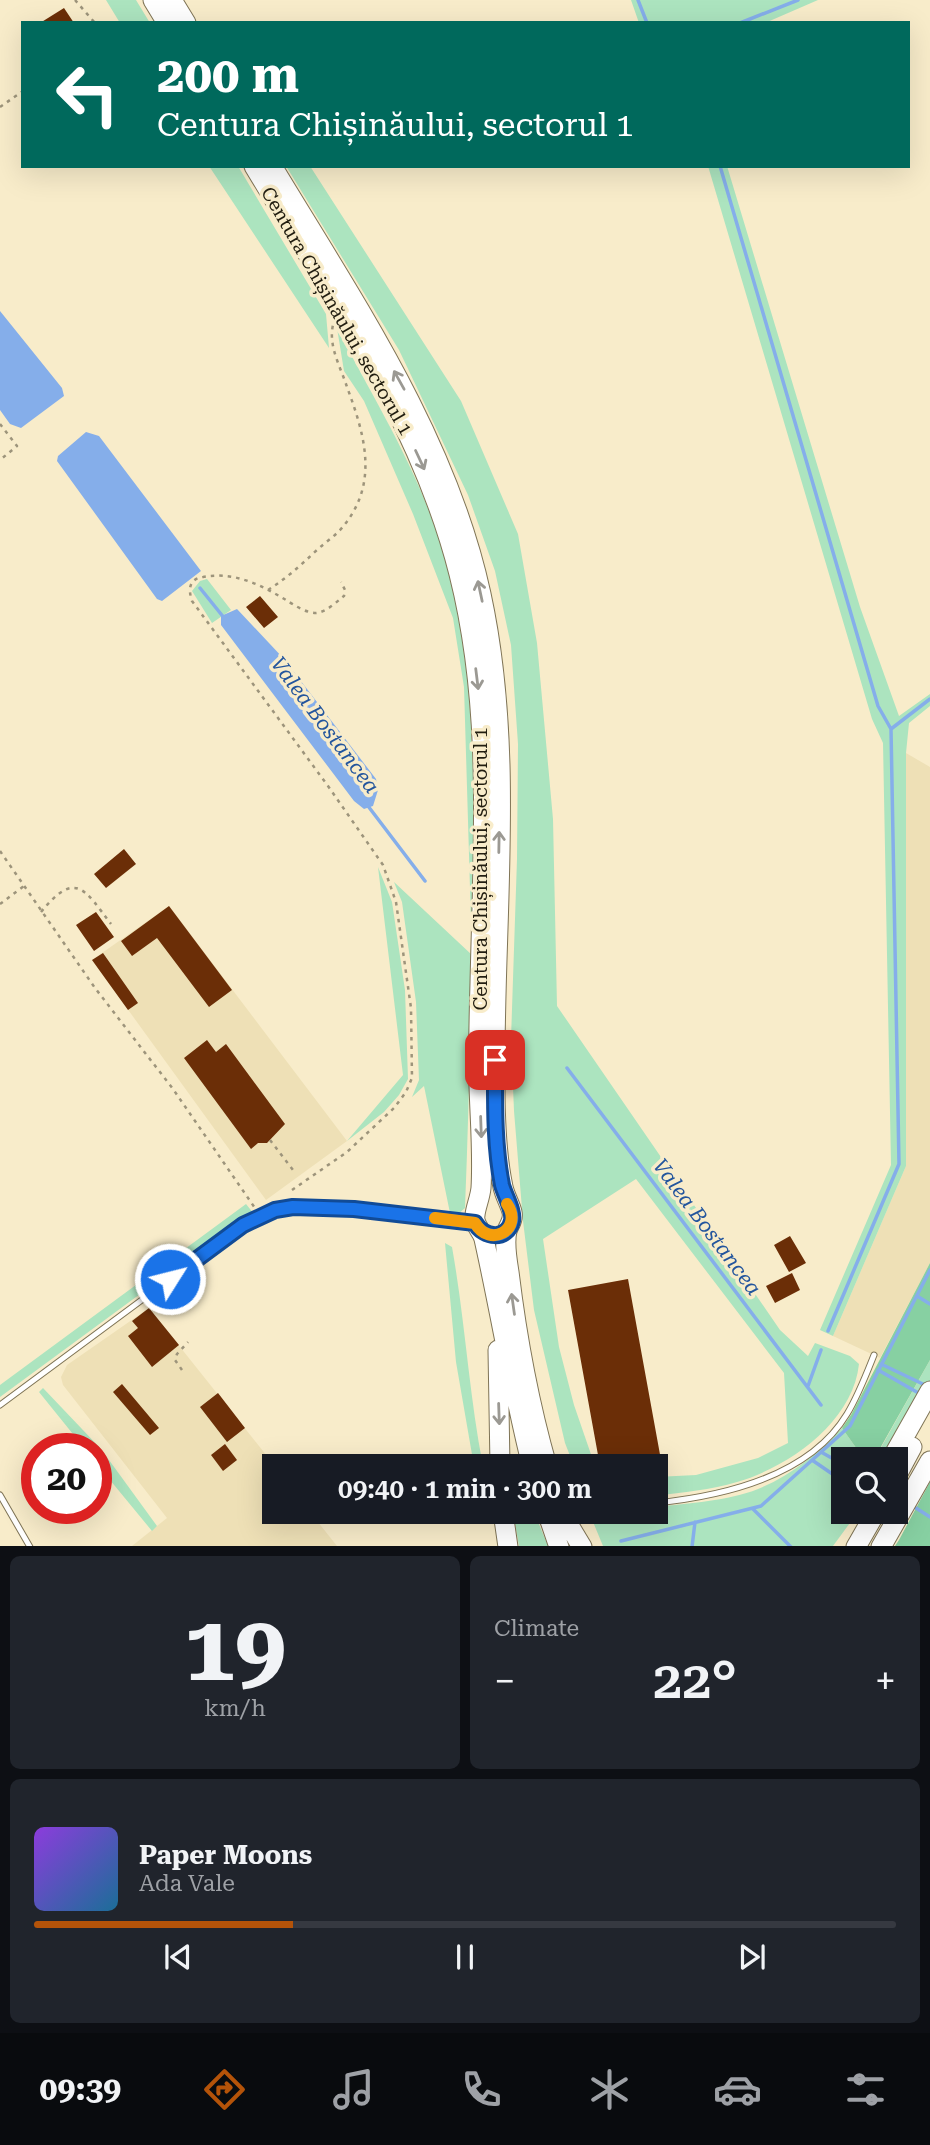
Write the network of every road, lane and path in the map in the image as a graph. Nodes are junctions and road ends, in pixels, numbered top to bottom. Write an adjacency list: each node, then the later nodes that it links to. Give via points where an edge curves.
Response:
1 (75, 0): 4 (path)
2 (153, 0): 5 (highway)
3 (172, 0): 6 (highway)
4 (93, 21)
5 (166, 21)
6 (185, 21)
7 (21, 92): 8 (path)
8 (0, 107)
9 (255, 168): 11 (highway, Centura Chișinăului, sectorul 1)
10 (273, 168): 24 (highway, Centura Chișinăului, sectorul 1, one-way to 10, via 499,1166 495,1086 499,729 482,597 459,513 426,433)
11 (337, 305): 15 (path, via 332,345 363,436 365,484 344,527); 26 (highway, Centura Chișinăului, sectorul 1, one-way to 26, via 424,468 459,573 474,649 484,771)
12 (0, 424): 13 (path, via 17,446)
13 (0, 460)
14 (341, 582): 15 (path, via 344,596 316,613)
15 (268, 590): 23 (path, via 243,578 216,575 200,577 189,591 383,865 396,902 411,1008 412,1078 406,1092 347,1152)
16 (0, 851): 17 (path)
17 (24, 886): 18 (path); 19 (path)
18 (0, 904)
19 (41, 912): 20 (path, via 53,898 75,887 85,891); 25 (path, via 173,1088)
20 (111, 925)
21 (270, 1140): 22 (path)
22 (293, 1170)
23 (292, 1190)
24 (507, 1203): 26 (highway, via 491,1198); 27 (highway, Centura Chișinăului, sectorul 1, via 512,1220)
25 (261, 1217): 26 (lane, via 293,1207); 33 (lane, via 243,1225)
26 (479, 1220): 27 (highway, via 496,1236); 28 (highway, Centura Chișinăului, sectorul 1)
27 (507, 1230): 38 (highway, Centura Chișinăului, sectorul 1, one-way to 27, via 518,1341)
28 (495, 1297): 36 (highway, one-way to 36); 37 (highway, Centura Chișinăului, sectorul 1)
29 (188, 1342): 31 (path, via 177,1354)
30 (874, 1355): 42 (lane, via 846,1415 828,1438 806,1455 743,1488)
31 (182, 1370)
32 (930, 1391): 35 (highway)
33 (0, 1405)
34 (930, 1416): 39 (highway)
35 (898, 1447)
36 (500, 1454)
37 (529, 1454)
38 (544, 1454)
39 (908, 1455)
40 (930, 1461): 56 (highway)
41 (0, 1495): 49 (lane)
42 (668, 1501)
43 (505, 1524): 50 (highway)
44 (551, 1524): 51 (highway)
45 (563, 1524): 52 (highway)
46 (568, 1524): 53 (highway)
47 (855, 1524): 54 (highway)
48 (869, 1524): 55 (highway)
49 (30, 1546)
50 (508, 1546)
51 (559, 1546)
52 (569, 1546)
53 (582, 1546)
54 (843, 1546)
55 (856, 1546)
56 (881, 1546)

